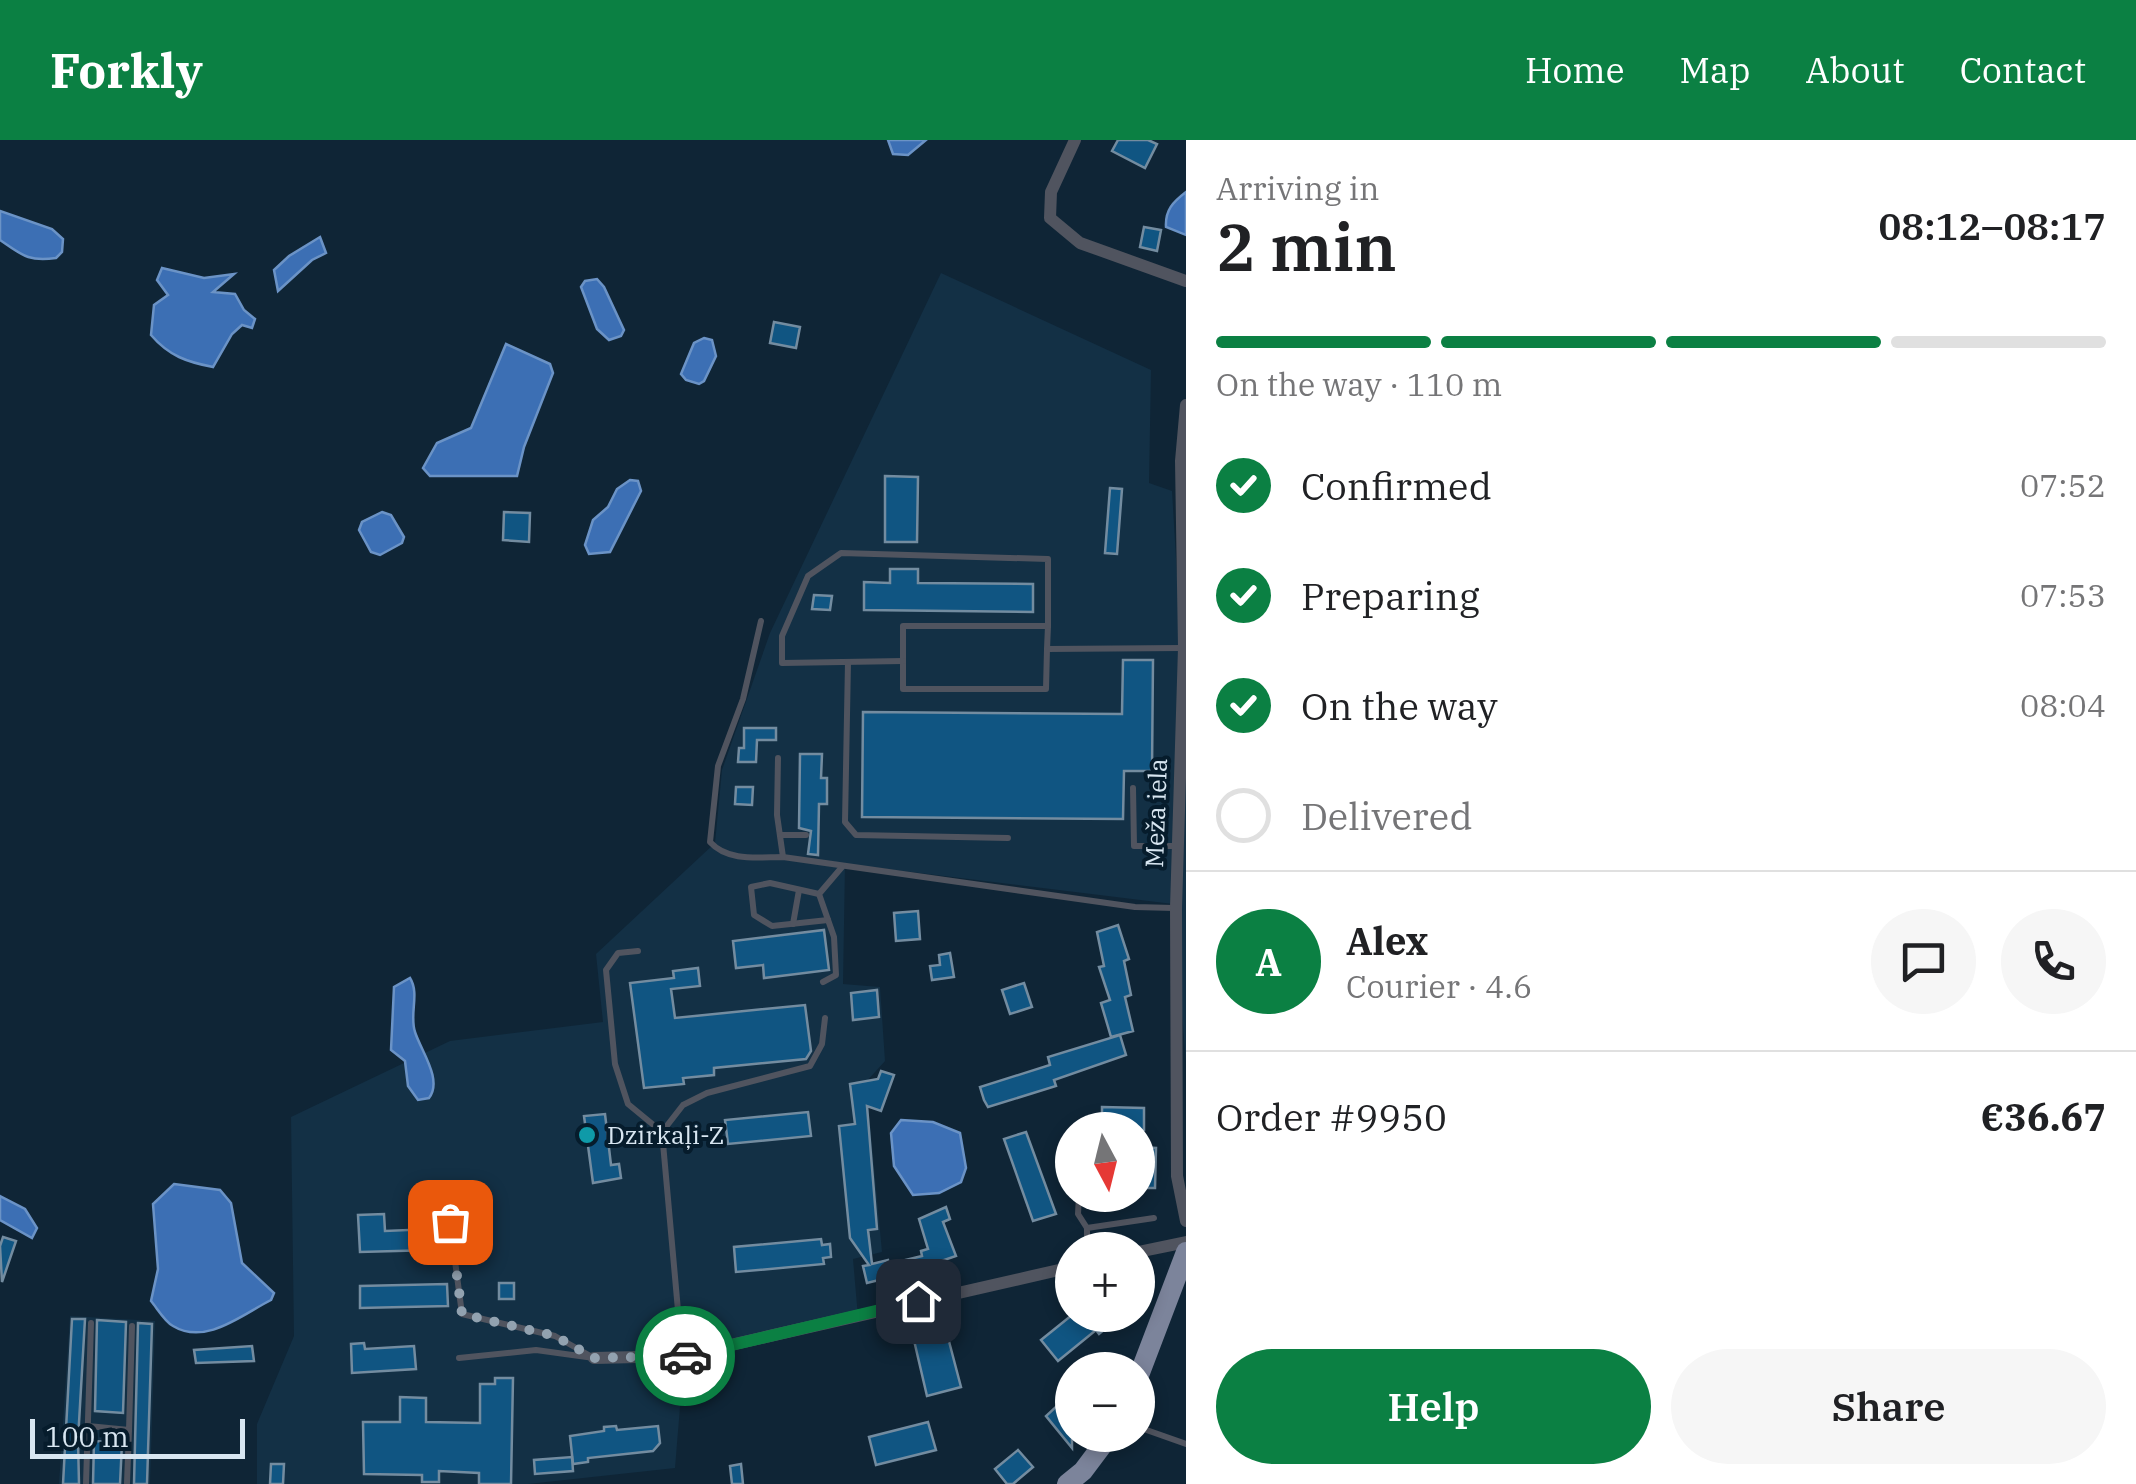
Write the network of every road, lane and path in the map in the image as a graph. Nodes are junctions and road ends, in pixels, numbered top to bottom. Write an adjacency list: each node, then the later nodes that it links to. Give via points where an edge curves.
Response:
1 (1075, 140): 2 (street, via 1052,192 1050,218 1080,243)
2 (1186, 281)
3 (1186, 405): 7 (street, Meža iela)
4 (761, 621): 16 (lane, via 718,766 710,842 732,856)
5 (1048, 626): 6 (lane); 8 (lane, via 904,626); 9 (lane, via 1048,559 841,553 808,576 782,636 782,663)
6 (1047, 648): 7 (lane); 8 (lane, via 1046,689 903,689)
7 (1184, 648): 15 (street, Meža iela)
8 (903, 661): 9 (lane)
9 (848, 662): 14 (lane, via 845,822 856,835)
10 (778, 758): 12 (lane)
11 (1133, 788): 15 (lane, via 1134,846)
12 (780, 835): 13 (lane); 16 (lane)
13 (806, 835)
14 (1008, 838)
15 (1177, 846): 20 (street, Meža iela)
16 (783, 857): 17 (lane)
17 (842, 866): 19 (lane); 20 (lane)
18 (799, 890): 19 (lane); 22 (lane); 22 (lane, via 751,888 754,915 772,926)
19 (819, 894): 21 (lane)
20 (1176, 908): 30 (street, Meža iela, via 1177,1176)
21 (828, 920): 22 (lane); 24 (lane, via 836,975)
22 (794, 924)
23 (638, 951): 26 (lane, via 618,954 606,970 615,1064 628,1104)
24 (823, 982)
25 (824, 1018): 26 (lane, via 822,1044 810,1066 707,1094 683,1105)
26 (662, 1132): 40 (lane)
27 (1078, 1212): 31 (lane)
28 (1154, 1218): 31 (lane)
29 (450, 1222): 42 (lane, via 462,1314 555,1336)
30 (1186, 1222)
31 (1087, 1228): 32 (lane)
32 (1087, 1232)
33 (1186, 1242): 34 (street)
34 (1155, 1248)
35 (1186, 1252): 39 (main road)
36 (1055, 1271): 40 (street)
37 (91, 1323): 43 (lane)
38 (132, 1326): 44 (lane)
39 (1148, 1352)
40 (682, 1356): 42 (street)
41 (459, 1358): 42 (lane, via 536,1350)
42 (594, 1358)
43 (88, 1426): 44 (lane); 49 (lane)
44 (129, 1430): 48 (lane)
45 (1155, 1433): 46 (lane)
46 (1186, 1444)
47 (1097, 1452): 50 (main road)
48 (128, 1483)
49 (86, 1484)
50 (1067, 1484)

